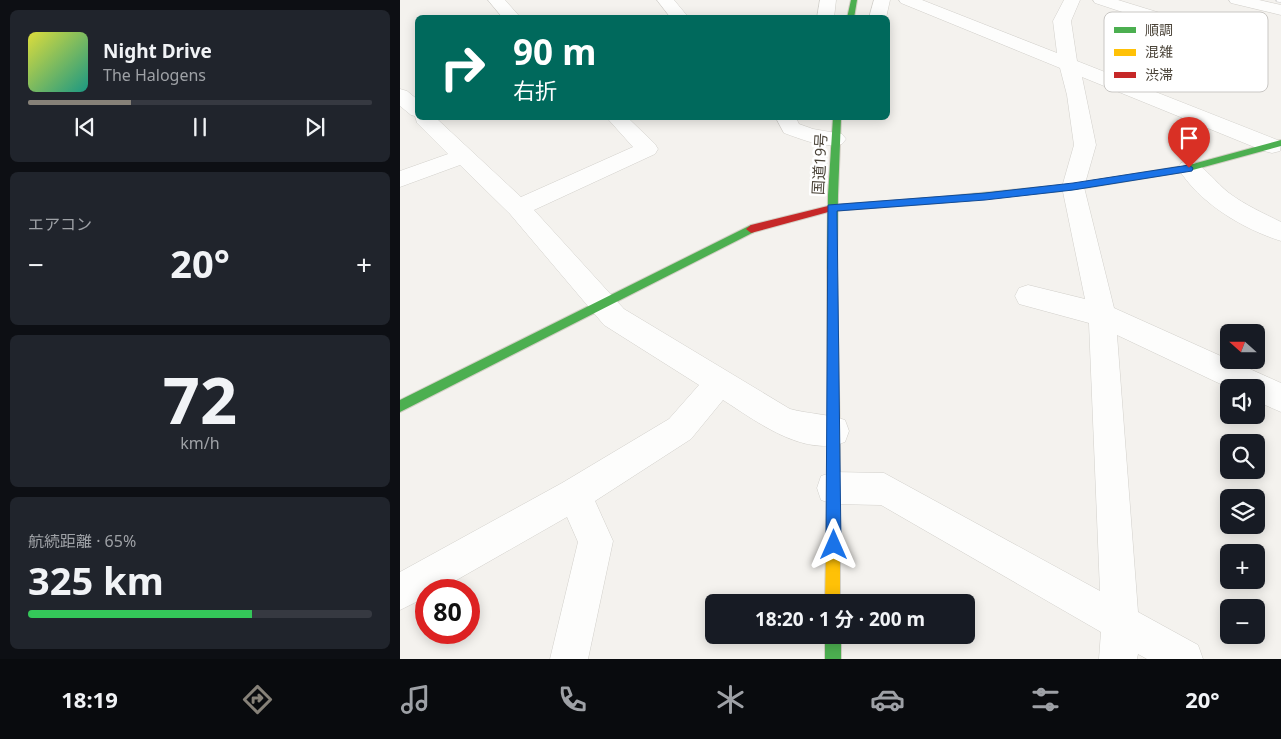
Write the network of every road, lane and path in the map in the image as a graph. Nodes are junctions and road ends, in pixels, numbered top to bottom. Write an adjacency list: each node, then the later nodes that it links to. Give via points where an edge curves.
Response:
1 (496, 0): 12 (street)
2 (665, 0): 13 (street)
3 (828, 0): 14 (street)
4 (854, 0): 15 (main road)
5 (882, 0): 16 (street)
6 (907, 0): 17 (street)
7 (1072, 0): 17 (street, via 1062,21)
8 (1101, 0): 11 (street)
9 (1237, 0): 10 (street)
10 (1281, 10)
11 (1139, 12)
12 (510, 15)
13 (678, 15)
14 (826, 15)
15 (851, 15)
16 (878, 15)
17 (1068, 64): 18 (street); 31 (street, via 1085,145)
18 (1104, 78)
19 (403, 88): 21 (street)
20 (1140, 92): 27 (street)
21 (415, 107)
22 (426, 120): 28 (street)
23 (619, 120): 32 (street, via 647,149)
24 (787, 120): 26 (street, via 791,128)
25 (837, 120): 26 (main road, 国道19号)
26 (835, 139): 33 (main road, 国道19号)
27 (1276, 145): 29 (main road)
28 (464, 156): 30 (street); 32 (street)
29 (1189, 168): 31 (main road); 34 (street, via 1206,188 1231,207)
30 (400, 179)
31 (1073, 187): 33 (main road); 37 (street)
32 (518, 208): 36 (street)
33 (832, 208): 36 (main road, via 756,226); 41 (main road, 国道19号)
34 (1281, 232)
35 (1028, 296): 37 (street)
36 (601, 303): 38 (street, via 614,316); 40 (main road)
37 (1102, 315): 39 (street); 46 (street)
38 (720, 382): 41 (street, via 783,421 809,429); 43 (street, via 680,429)
39 (1281, 398)
40 (400, 406)
41 (834, 431): 42 (main road, 国道19号)
42 (834, 488): 45 (main road, 国道19号); 46 (street, via 884,489)
43 (574, 495): 44 (street); 48 (street, via 596,540)
44 (400, 592)
45 (833, 594)
46 (1119, 641): 50 (street)
47 (833, 644): 49 (main road)
48 (569, 659)
49 (833, 659)
50 (1184, 659)

